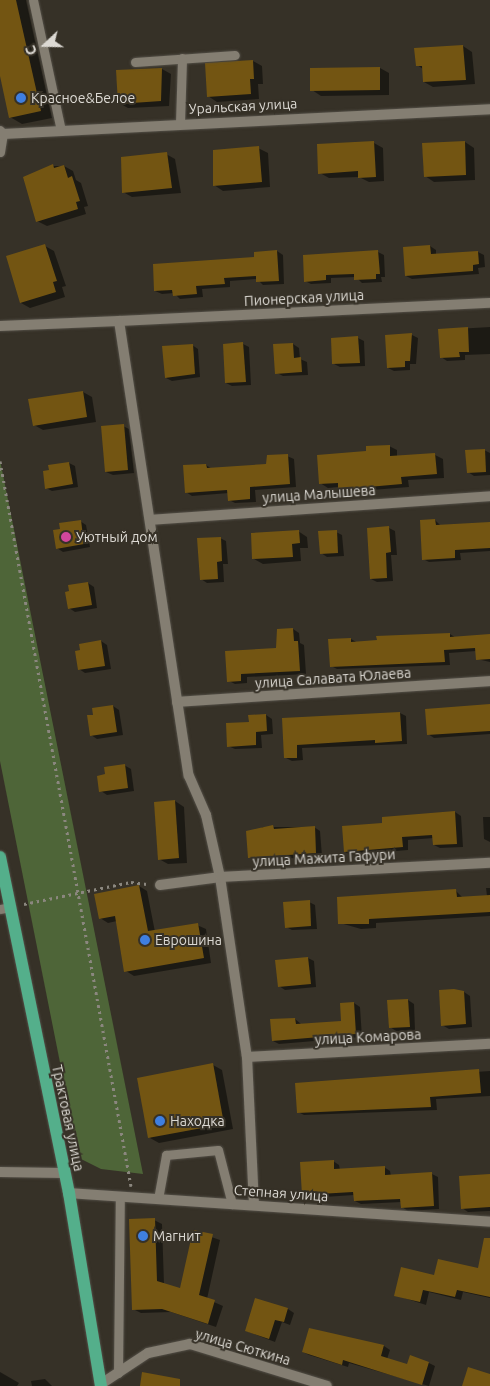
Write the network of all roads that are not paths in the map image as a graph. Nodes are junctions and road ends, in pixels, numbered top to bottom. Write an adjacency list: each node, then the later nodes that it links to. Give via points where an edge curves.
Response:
1 (33, 0): 7 (lane)
2 (235, 54): 3 (lane)
3 (182, 58): 4 (lane); 6 (lane)
4 (135, 62)
5 (490, 109): 6 (street, Уральская улица)
6 (180, 123): 7 (street, Уральская улица)
7 (61, 131): 8 (street, Уральская улица)
8 (1, 133): 9 (lane)
9 (0, 152)
10 (490, 303): 11 (street, Пионерская улица)
11 (119, 321): 12 (street, Пионерская улица); 14 (street)
12 (0, 326)
13 (490, 496): 14 (street, улица Малышева)
14 (150, 520): 16 (street)
15 (490, 681): 16 (street, улица Салавата Юлаева)
16 (177, 702): 19 (street, via 189,776 206,815)
17 (0, 857): 21 (main road, Трактовая улица)
18 (490, 862): 19 (street, улица Мажита Гафури)
19 (220, 877): 20 (street, улица Мажита Гафури); 23 (street)
20 (160, 885)
21 (5, 908): 25 (main road, Трактовая улица)
22 (490, 1044): 23 (street, улица Комарова)
23 (247, 1057): 30 (street)
24 (0, 1172): 25 (street)
25 (63, 1173): 26 (main road, Трактовая улица)
26 (69, 1193): 27 (street, Степная улица); 33 (main road, Трактовая улица)
27 (120, 1196): 28 (street, Степная улица); 32 (lane)
28 (158, 1199): 29 (street, Степная улица); 29 (lane, via 166,1155 218,1150)
29 (232, 1204): 30 (street, Степная улица)
30 (254, 1205): 31 (street, Степная улица)
31 (490, 1222)
32 (118, 1373): 33 (street, улица Сюткина); 34 (street, улица Сюткина, via 148,1352 190,1344)
33 (101, 1385)
34 (327, 1386)

